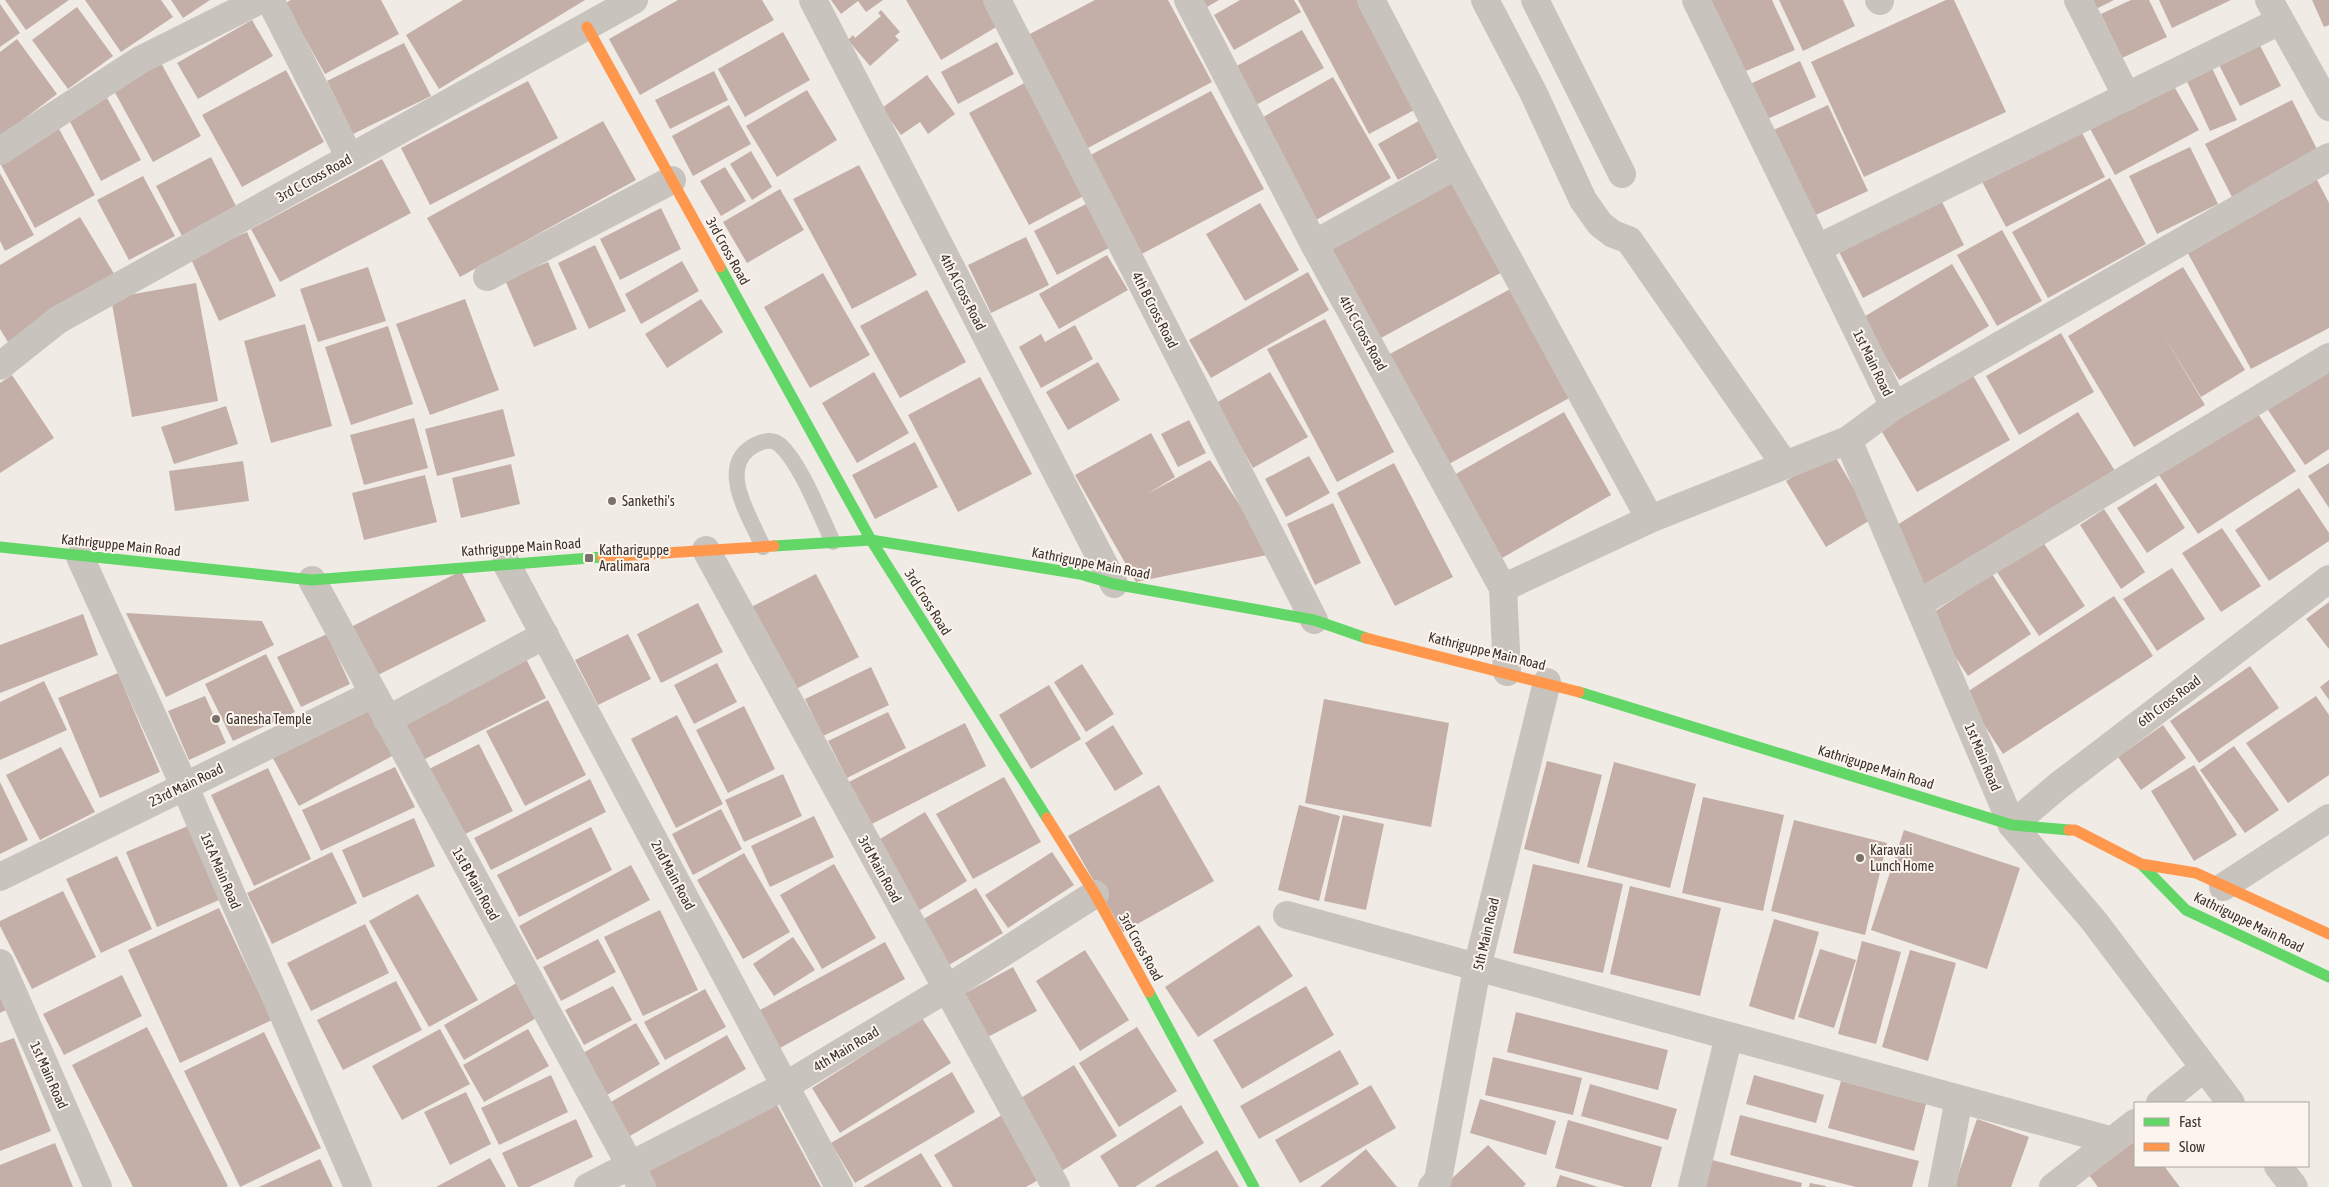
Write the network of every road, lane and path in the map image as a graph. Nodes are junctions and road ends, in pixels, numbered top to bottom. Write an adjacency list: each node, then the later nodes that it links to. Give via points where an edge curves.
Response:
1 (260, 0): 16 (street, via 140,60)
2 (270, 0): 18 (street)
3 (634, 0): 13 (street, 3rd C Cross Road)
4 (813, 0): 40 (street, 4th A Cross Road)
5 (997, 0): 43 (street, 4th B Cross Road)
6 (1188, 0): 22 (street, 4th C Cross Road)
7 (1371, 0): 19 (street)
8 (1485, 0): 29 (street, via 1583,200 1600,224 1629,240)
9 (1535, 0): 20 (street)
10 (1696, 0): 23 (street, 1st Main Road)
11 (2078, 0): 14 (street)
12 (2274, 10): 14 (street); 15 (street)
13 (587, 27): 18 (street, 3rd C Cross Road); 21 (main road, 3rd Cross Road)
14 (2127, 97): 23 (street)
15 (2329, 107)
16 (0, 151)
17 (2329, 157): 27 (street)
18 (350, 158): 26 (street, 3rd C Cross Road, via 58,320)
19 (1457, 165): 22 (street); 30 (street)
20 (1622, 174)
21 (672, 180): 24 (street); 31 (main road, 3rd Cross Road)
22 (1314, 244): 41 (street, 4th C Cross Road)
23 (1818, 248): 27 (street, 1st Main Road)
24 (487, 277)
25 (2329, 357): 42 (street)
26 (0, 366)
27 (1894, 406): 28 (street, 1st Main Road)
28 (1848, 440): 29 (street); 42 (street, 1st Main Road)
29 (1784, 465): 30 (street)
30 (1650, 519): 41 (street)
31 (871, 540): 32 (main road, Kathriguppe Main Road); 40 (main road, Kathriguppe Main Road, via 1080,574); 55 (main road, 3rd Cross Road)
32 (834, 542): 34 (main road, Kathriguppe Main Road); 34 (lane, via 795,464 779,443 769,440 742,454 736,476 738,488)
33 (0, 547): 36 (main road, Kathriguppe Main Road)
34 (764, 547): 35 (main road, Kathriguppe Main Road)
35 (706, 550): 37 (main road, Kathriguppe Main Road); 61 (street, 3rd Main Road)
36 (80, 557): 39 (main road, Kathriguppe Main Road); 49 (street, 1st A Main Road)
37 (506, 563): 39 (main road, Kathriguppe Main Road); 44 (street, 2nd Main Road)
38 (2329, 579): 51 (street, 6th Cross Road, via 2058,786)
39 (312, 580): 47 (street, 1st B Main Road)
40 (1114, 584): 43 (main road, Kathriguppe Main Road)
41 (1503, 588): 45 (street, 4th C Cross Road)
42 (1918, 604): 51 (street, 1st Main Road)
43 (1314, 620): 45 (main road, Kathriguppe Main Road, via 1370,639)
44 (544, 635): 48 (street); 64 (street, 2nd Main Road)
45 (1507, 672): 46 (main road, Kathriguppe Main Road)
46 (1547, 682): 51 (main road, Kathriguppe Main Road); 59 (street, 5th Main Road)
47 (373, 694): 48 (street, 1st B Main Road); 49 (street, 23rd Main Road)
48 (387, 720): 71 (street, 1st B Main Road)
49 (184, 785): 53 (street, 23rd Main Road); 73 (street, 1st A Main Road)
50 (2329, 818): 54 (street)
51 (2012, 825): 52 (main road, Kathriguppe Main Road, via 2075,830); 63 (street, 1st Main Road, via 2094,921)
52 (2141, 864): 54 (main road, Kathriguppe Main Road, via 2196,873); 60 (main road, Kathriguppe Main Road, via 2186,910)
53 (0, 876)
54 (2223, 887): 57 (main road, Kathriguppe Main Road)
55 (1095, 894): 61 (street, 4th Main Road); 77 (main road, 3rd Cross Road)
56 (1286, 915): 59 (street)
57 (2329, 934)
58 (0, 963): 72 (street, 1st Main Road)
59 (1477, 968): 62 (street); 78 (street, 5th Main Road, via 1438,1180)
60 (2329, 977)
61 (946, 989): 64 (street, 4th Main Road); 76 (street, 3rd Main Road)
62 (1729, 1036): 65 (street); 79 (street)
63 (2204, 1068): 66 (street); 67 (street, 1st Main Road)
64 (785, 1086): 71 (street, 4th Main Road); 75 (street, 2nd Main Road)
65 (1959, 1099): 69 (street); 80 (street)
66 (2161, 1102)
67 (2230, 1102)
68 (2134, 1124): 69 (street)
69 (2113, 1141): 81 (street)
70 (2279, 1167): 82 (street)
71 (636, 1177): 74 (street, 4th Main Road)
72 (98, 1187)
73 (358, 1187)
74 (588, 1187)
75 (839, 1187)
76 (1056, 1187)
77 (1254, 1187)
78 (1432, 1187)
79 (1692, 1187)
80 (1942, 1187)
81 (2053, 1187)
82 (2294, 1187)

